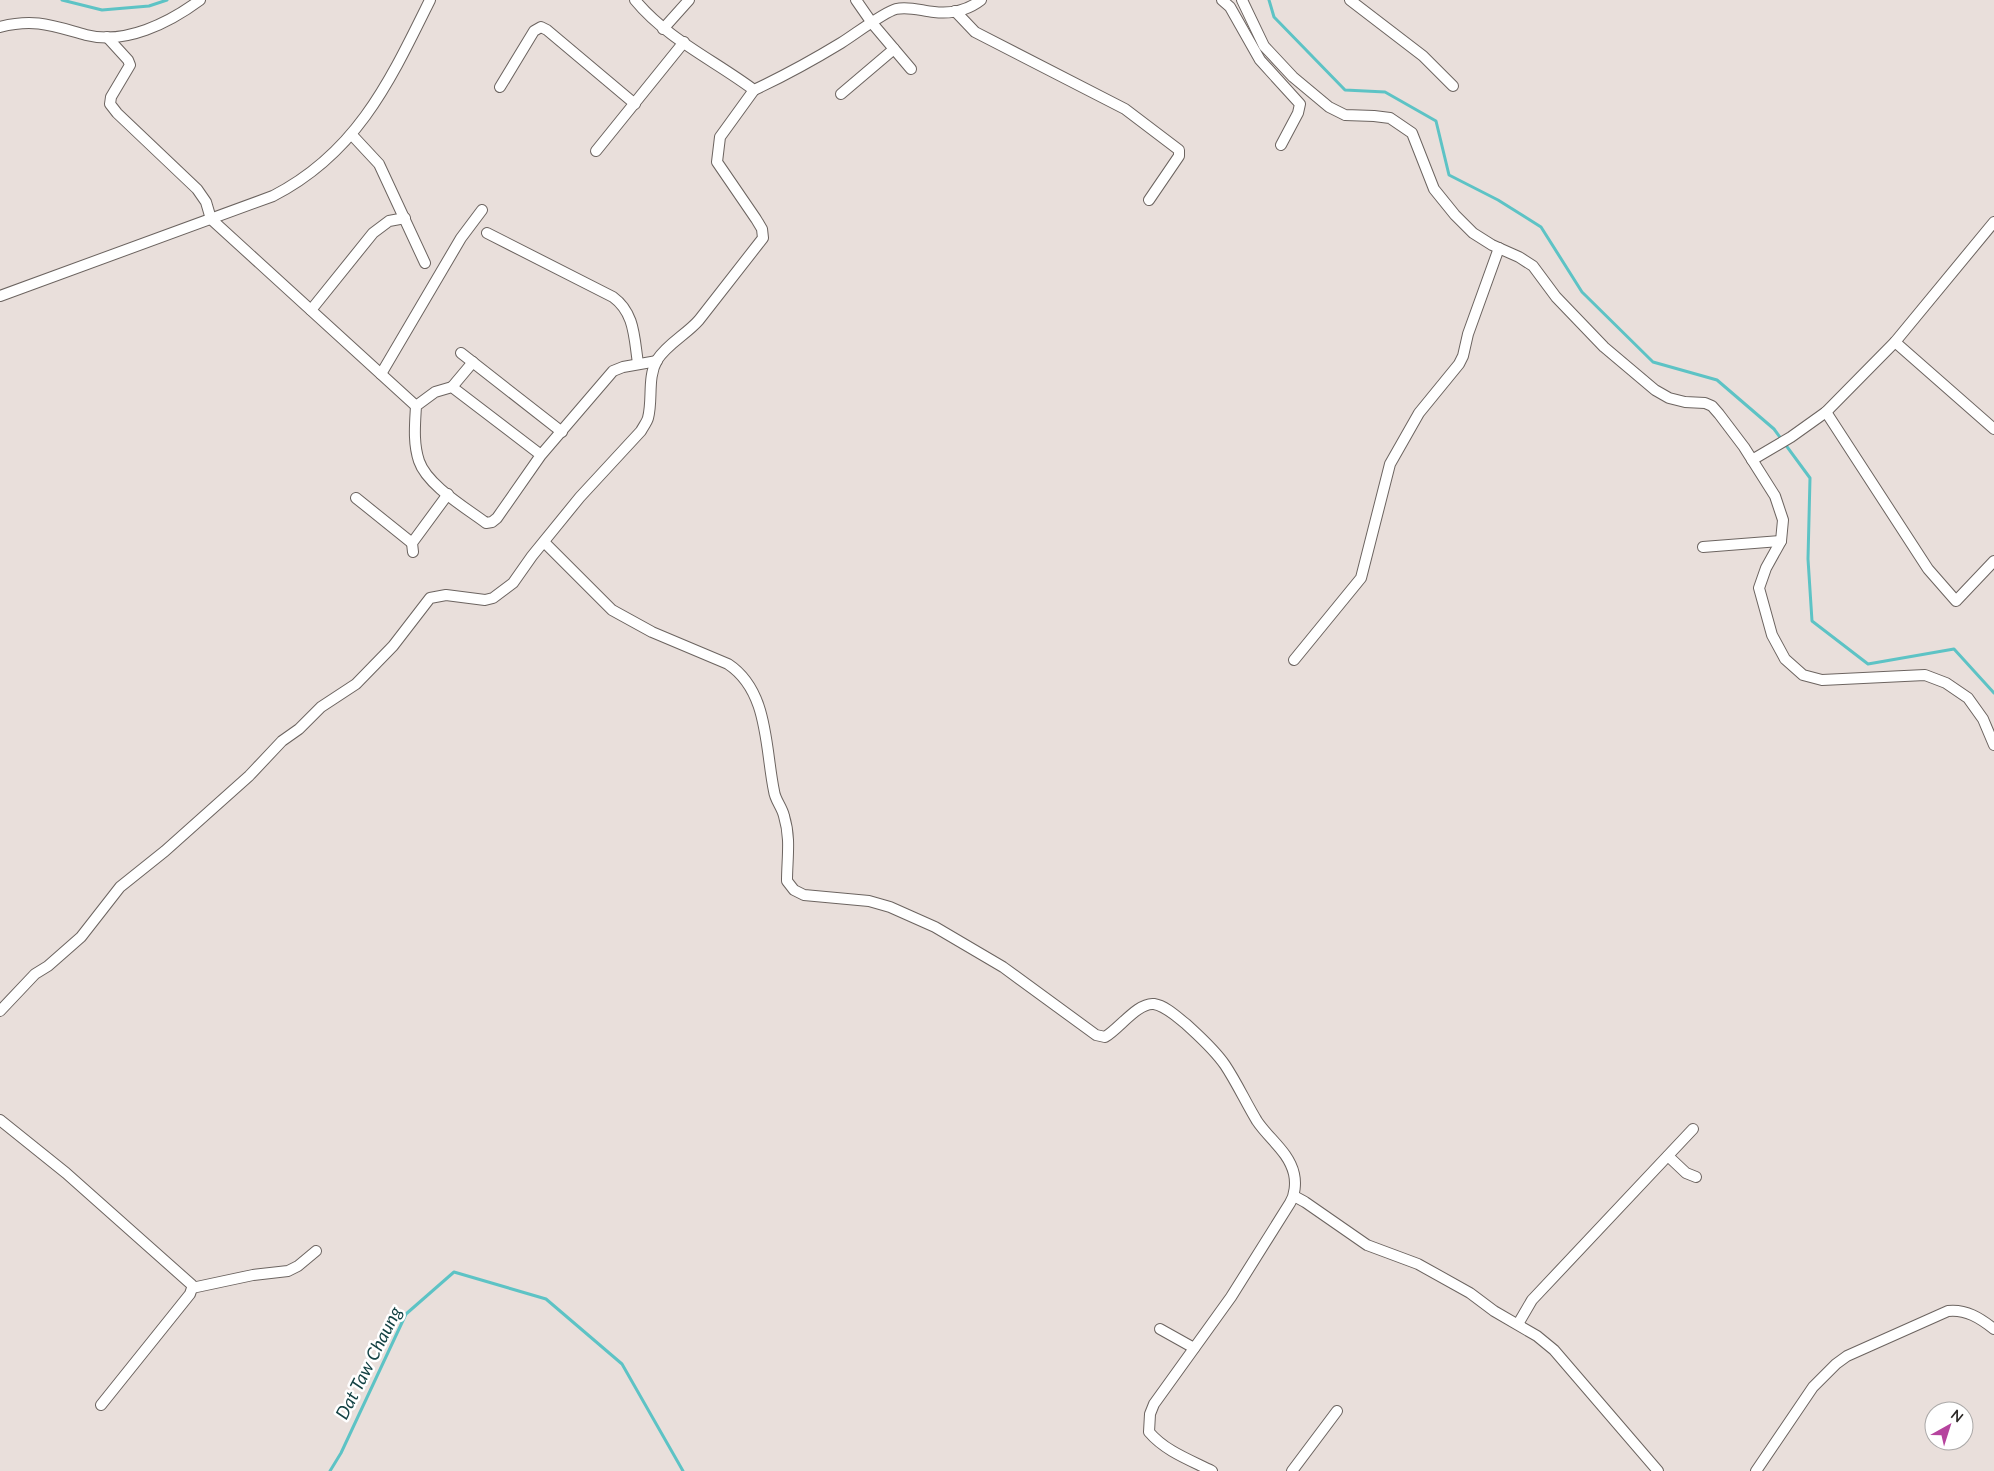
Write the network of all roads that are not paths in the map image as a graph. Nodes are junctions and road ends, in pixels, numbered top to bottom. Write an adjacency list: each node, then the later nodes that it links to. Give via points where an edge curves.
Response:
1 (200, 0): 14 (street, via 162,24)
2 (430, 0): 23 (street, via 398,64)
3 (635, 0): 13 (street)
4 (689, 0): 13 (street)
5 (856, 0): 11 (street)
6 (981, 0): 10 (street, via 971,8)
7 (1222, 0): 24 (street, via 1230,7 1260,60 1300,104)
8 (1242, 0): 32 (street, via 1264,46 1292,77 1322,102 1345,115 1390,118 1412,133 1434,189 1442,200 1473,233)
9 (1350, 0): 18 (street, via 1423,56)
10 (954, 11): 11 (street, via 895,9); 26 (street, via 975,32 1125,109 1179,150 1179,156)
11 (872, 23): 16 (street); 20 (street)
12 (0, 27): 14 (street, via 29,22 51,24)
13 (663, 29): 15 (street)
14 (106, 37): 29 (street, via 130,66 110,104 197,189 206,202)
15 (684, 42): 20 (street); 22 (street)
16 (894, 49): 17 (street); 21 (street)
17 (911, 69)
18 (1454, 86)
19 (500, 87): 22 (street, via 534,31 541,27)
20 (754, 90): 38 (street, via 720,137 717,162 756,219 763,238 699,320)
21 (841, 94)
22 (635, 104): 25 (street)
23 (352, 135): 28 (street, via 379,164); 29 (street, via 320,167 296,184)
24 (1281, 145)
25 (596, 151)
26 (1149, 200)
27 (482, 210): 41 (street, via 460,238)
28 (405, 218): 33 (street); 35 (street, via 389,221 373,234)
29 (211, 219): 34 (street); 35 (street)
30 (1994, 222): 36 (street)
31 (487, 233): 40 (street, via 613,296 631,320)
32 (1499, 248): 48 (street, via 1533,266 1556,297 1604,347 1655,390 1669,398 1712,406); 55 (street, via 1460,364 1418,413 1390,464 1361,578)
33 (425, 263)
34 (0, 296)
35 (311, 310): 41 (street)
36 (1895, 342): 44 (street); 45 (street)
37 (461, 353): 39 (street)
38 (657, 361): 40 (street); 52 (street, via 648,419)
39 (472, 362): 42 (street); 46 (street)
40 (638, 363): 46 (street, via 613,371)
41 (381, 374): 43 (street)
42 (452, 388): 43 (street, via 443,388); 47 (street)
43 (416, 406): 49 (street, via 414,433 419,461 428,477)
44 (1826, 412): 48 (street); 54 (street, via 1928,569 1956,601)
45 (1994, 429)
46 (562, 432): 47 (street)
47 (541, 455): 49 (street, via 492,522 486,523)
48 (1752, 460): 51 (street, via 1775,496 1783,520)
49 (448, 494): 50 (street, via 412,548)
50 (356, 498)
51 (1781, 541): 53 (street); 56 (street, via 1759,588 1772,635 1785,659 1803,675 1822,680 1925,675 1946,683 1968,698 1983,719)
52 (544, 542): 57 (street, via 513,582 493,598 485,600 446,595 430,598 393,646 356,684 321,707 166,851 126,882 81,937 35,974); 62 (street, via 612,610 652,632 728,664 739,671 751,686 768,744 775,798 784,814 789,846 787,881 794,890 804,895 869,901 935,927 1003,966 1096,1035 1105,1037 1115,1032 1145,1005 1154,1004 1177,1016 1212,1048 1226,1066 1258,1123 1282,1151 1294,1174)
53 (1703, 547)
54 (1994, 561)
55 (1294, 660)
56 (1994, 745)
57 (0, 1011)
58 (2, 1125): 64 (street, via 66,1173 190,1282)
59 (1693, 1129): 60 (street)
60 (1668, 1156): 61 (street); 65 (street, via 1532,1300)
61 (1696, 1178)
62 (1294, 1196): 65 (street, via 1367,1245 1418,1264); 68 (street, via 1241,1282)
63 (316, 1252): 64 (street, via 288,1271)
64 (192, 1288): 69 (street)
65 (1518, 1324): 73 (street, via 1554,1350)
66 (1160, 1329): 68 (street)
67 (1994, 1329): 74 (street, via 1968,1313 1948,1311 1847,1356 1813,1387)
68 (1194, 1348): 71 (street, via 1154,1404 1149,1432 1166,1447)
69 (101, 1406)
70 (1337, 1411): 72 (street)
71 (1212, 1471)
72 (1292, 1471)
73 (1658, 1471)
74 (1756, 1471)

